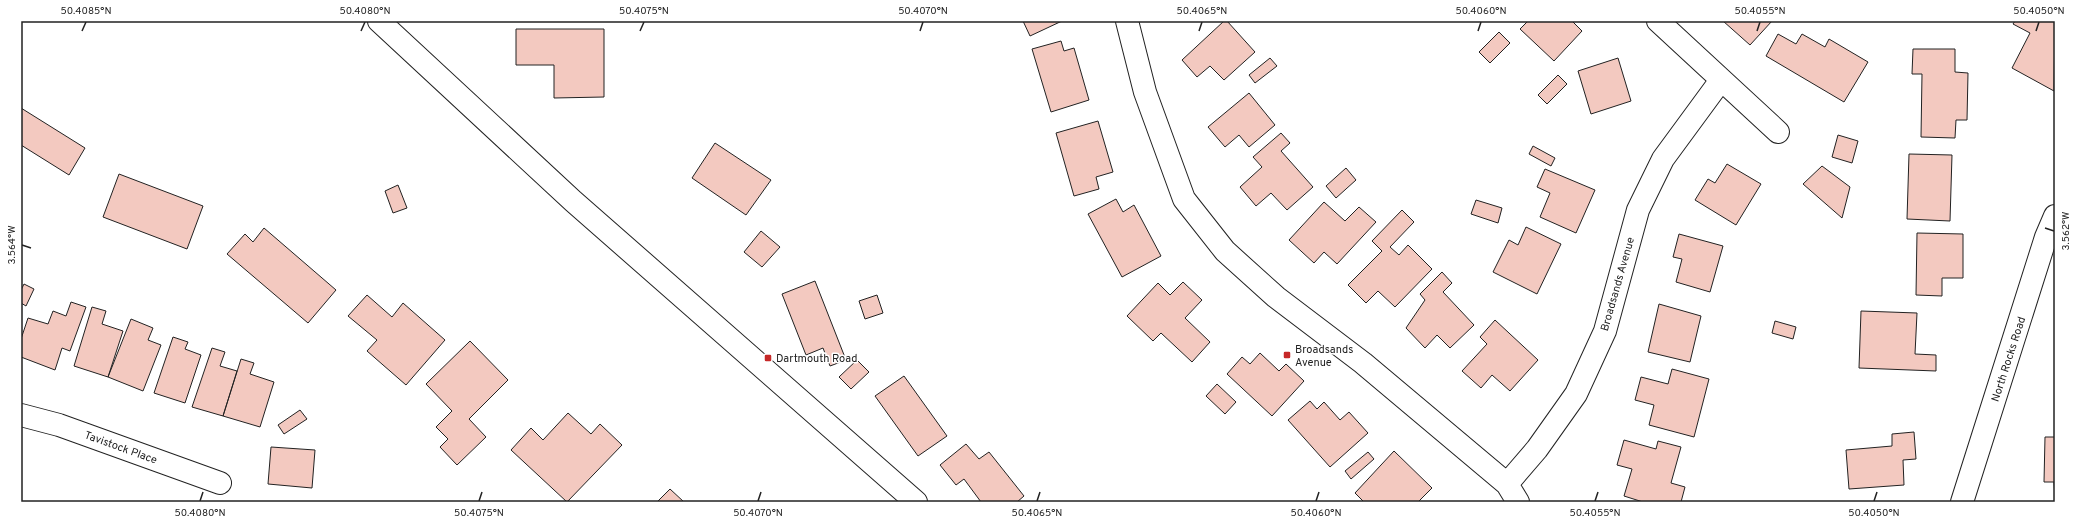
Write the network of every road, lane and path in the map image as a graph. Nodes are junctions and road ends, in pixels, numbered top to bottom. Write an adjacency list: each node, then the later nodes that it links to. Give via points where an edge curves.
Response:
1 (379, 21): 10 (street, via 573,201)
2 (1127, 21): 9 (street, via 1145,92 1184,199 1225,251 1276,297 1363,363)
3 (1658, 21): 4 (street)
4 (1721, 80): 5 (street); 9 (street, Broadsands Avenue, via 1663,159 1638,210 1605,331 1576,394 1537,449)
5 (1778, 132)
6 (2055, 216): 12 (street, North Rocks Road, via 2046,237)
7 (21, 415): 8 (street, Tavistock Place, via 59,425)
8 (220, 483)
9 (1507, 484): 11 (street)
10 (916, 502)
11 (1518, 502)
12 (1962, 502)

